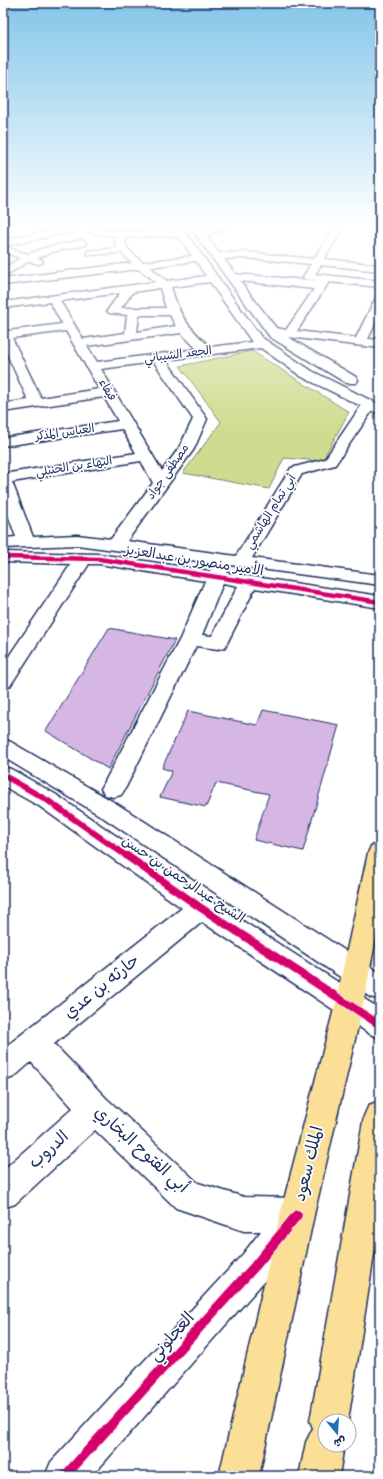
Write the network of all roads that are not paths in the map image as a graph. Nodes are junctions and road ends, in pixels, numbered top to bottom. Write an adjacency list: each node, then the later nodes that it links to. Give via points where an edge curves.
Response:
1 (76, 295): 7 (street)
2 (125, 295): 13 (street, via 113,311)
3 (168, 295): 12 (street)
4 (226, 295): 9 (street)
5 (246, 295): 8 (street)
6 (315, 295): 17 (street)
7 (53, 298): 11 (street); 14 (street, فيفاء)
8 (250, 301): 9 (street); 16 (street)
9 (231, 302): 22 (street, via 257,340)
10 (380, 302): 20 (street)
11 (3, 305)
12 (173, 311): 13 (street); 15 (street)
13 (133, 312): 19 (street)
14 (69, 327): 18 (street); 21 (street, فيفاء)
15 (184, 329): 19 (street); 25 (street)
16 (272, 331): 17 (street); 28 (street)
17 (290, 333): 20 (street)
18 (4, 334): 24 (street)
19 (131, 336): 21 (street)
20 (361, 341): 23 (street)
21 (79, 343): 27 (street, فيفاء)
22 (264, 344): 25 (street, الجعد الشيباني); 31 (street, via 307,374)
23 (380, 344)
24 (7, 351): 30 (street)
25 (207, 351): 26 (street, الجعد الشيباني)
26 (158, 358): 27 (street, الجعد الشيباني); 37 (street, مصطفى جواد, via 200,419 186,449)
27 (92, 366): 29 (street, فيفاء)
28 (360, 385)
29 (108, 392): 30 (street); 33 (street, فيفاء)
30 (36, 403): 32 (street)
31 (374, 407): 43 (street, أبي تمام الهاشمي, via 330,462 296,471)
32 (3, 408)
33 (127, 424): 34 (street, العباس المذكر); 35 (street, فيفاء)
34 (3, 442)
35 (146, 456): 36 (street, البهاء بن الحنبلي); 37 (street, فيفاء)
36 (3, 479): 38 (street)
37 (161, 482): 40 (street, مصطفى جواد)
38 (26, 542): 39 (street, الأمير منصور بن عبدالعزيز); 40 (street, الأمير منصور بن عبدالعزيز, via 77,540)
39 (3, 543)
40 (116, 545): 43 (street, الأمير منصور بن عبدالعزيز)
41 (3, 557): 42 (street, الأمير منصور بن عبدالعزيز)
42 (83, 559): 44 (street, الأمير منصور بن عبدالعزيز, via 99,559); 49 (street)
43 (232, 560): 44 (street, أبي تمام الهاشمي); 45 (street, الأمير منصور بن عبدالعزيز)
44 (215, 577): 46 (street, الأمير منصور بن عبدالعزيز); 48 (street, أبي تمام الهاشمي)
45 (380, 580)
46 (249, 582): 47 (street, الأمير منصور بن عبدالعزيز); 48 (street, via 218,644)
47 (380, 602)
48 (190, 639): 52 (street, أبي تمام الهاشمي)
49 (3, 681)
50 (3, 747): 55 (street, الشيخ عبدالرحمن بن حسن, via 109,810)
51 (3, 775): 54 (street, الشيخ عبدالرحمن بن حسن, via 47,800)
52 (113, 789)
53 (380, 853): 55 (main road, الملك سعود)
54 (201, 908): 56 (street, الشيخ عبدالرحمن بن حسن); 58 (street, حارثه بن عدي)
55 (368, 980): 56 (main road, الملك سعود)
56 (349, 1005): 57 (street, الشيخ عبدالرحمن بن حسن); 63 (main road, الملك سعود)
57 (380, 1024)
58 (33, 1043): 59 (street, حارثه بن عدي); 60 (street, أبي الفتوح البخاري)
59 (3, 1067)
60 (95, 1109): 62 (street, الدروب); 63 (street, أبي الفتوح البخاري, via 188,1196 244,1214)
61 (380, 1116): 64 (main road)
62 (3, 1192)
63 (297, 1215): 66 (street, العجلوني, via 255,1266); 67 (main road, الملك سعود)
64 (330, 1413)
65 (323, 1453): 68 (main road)
66 (65, 1476)
67 (239, 1476)
68 (319, 1476)

